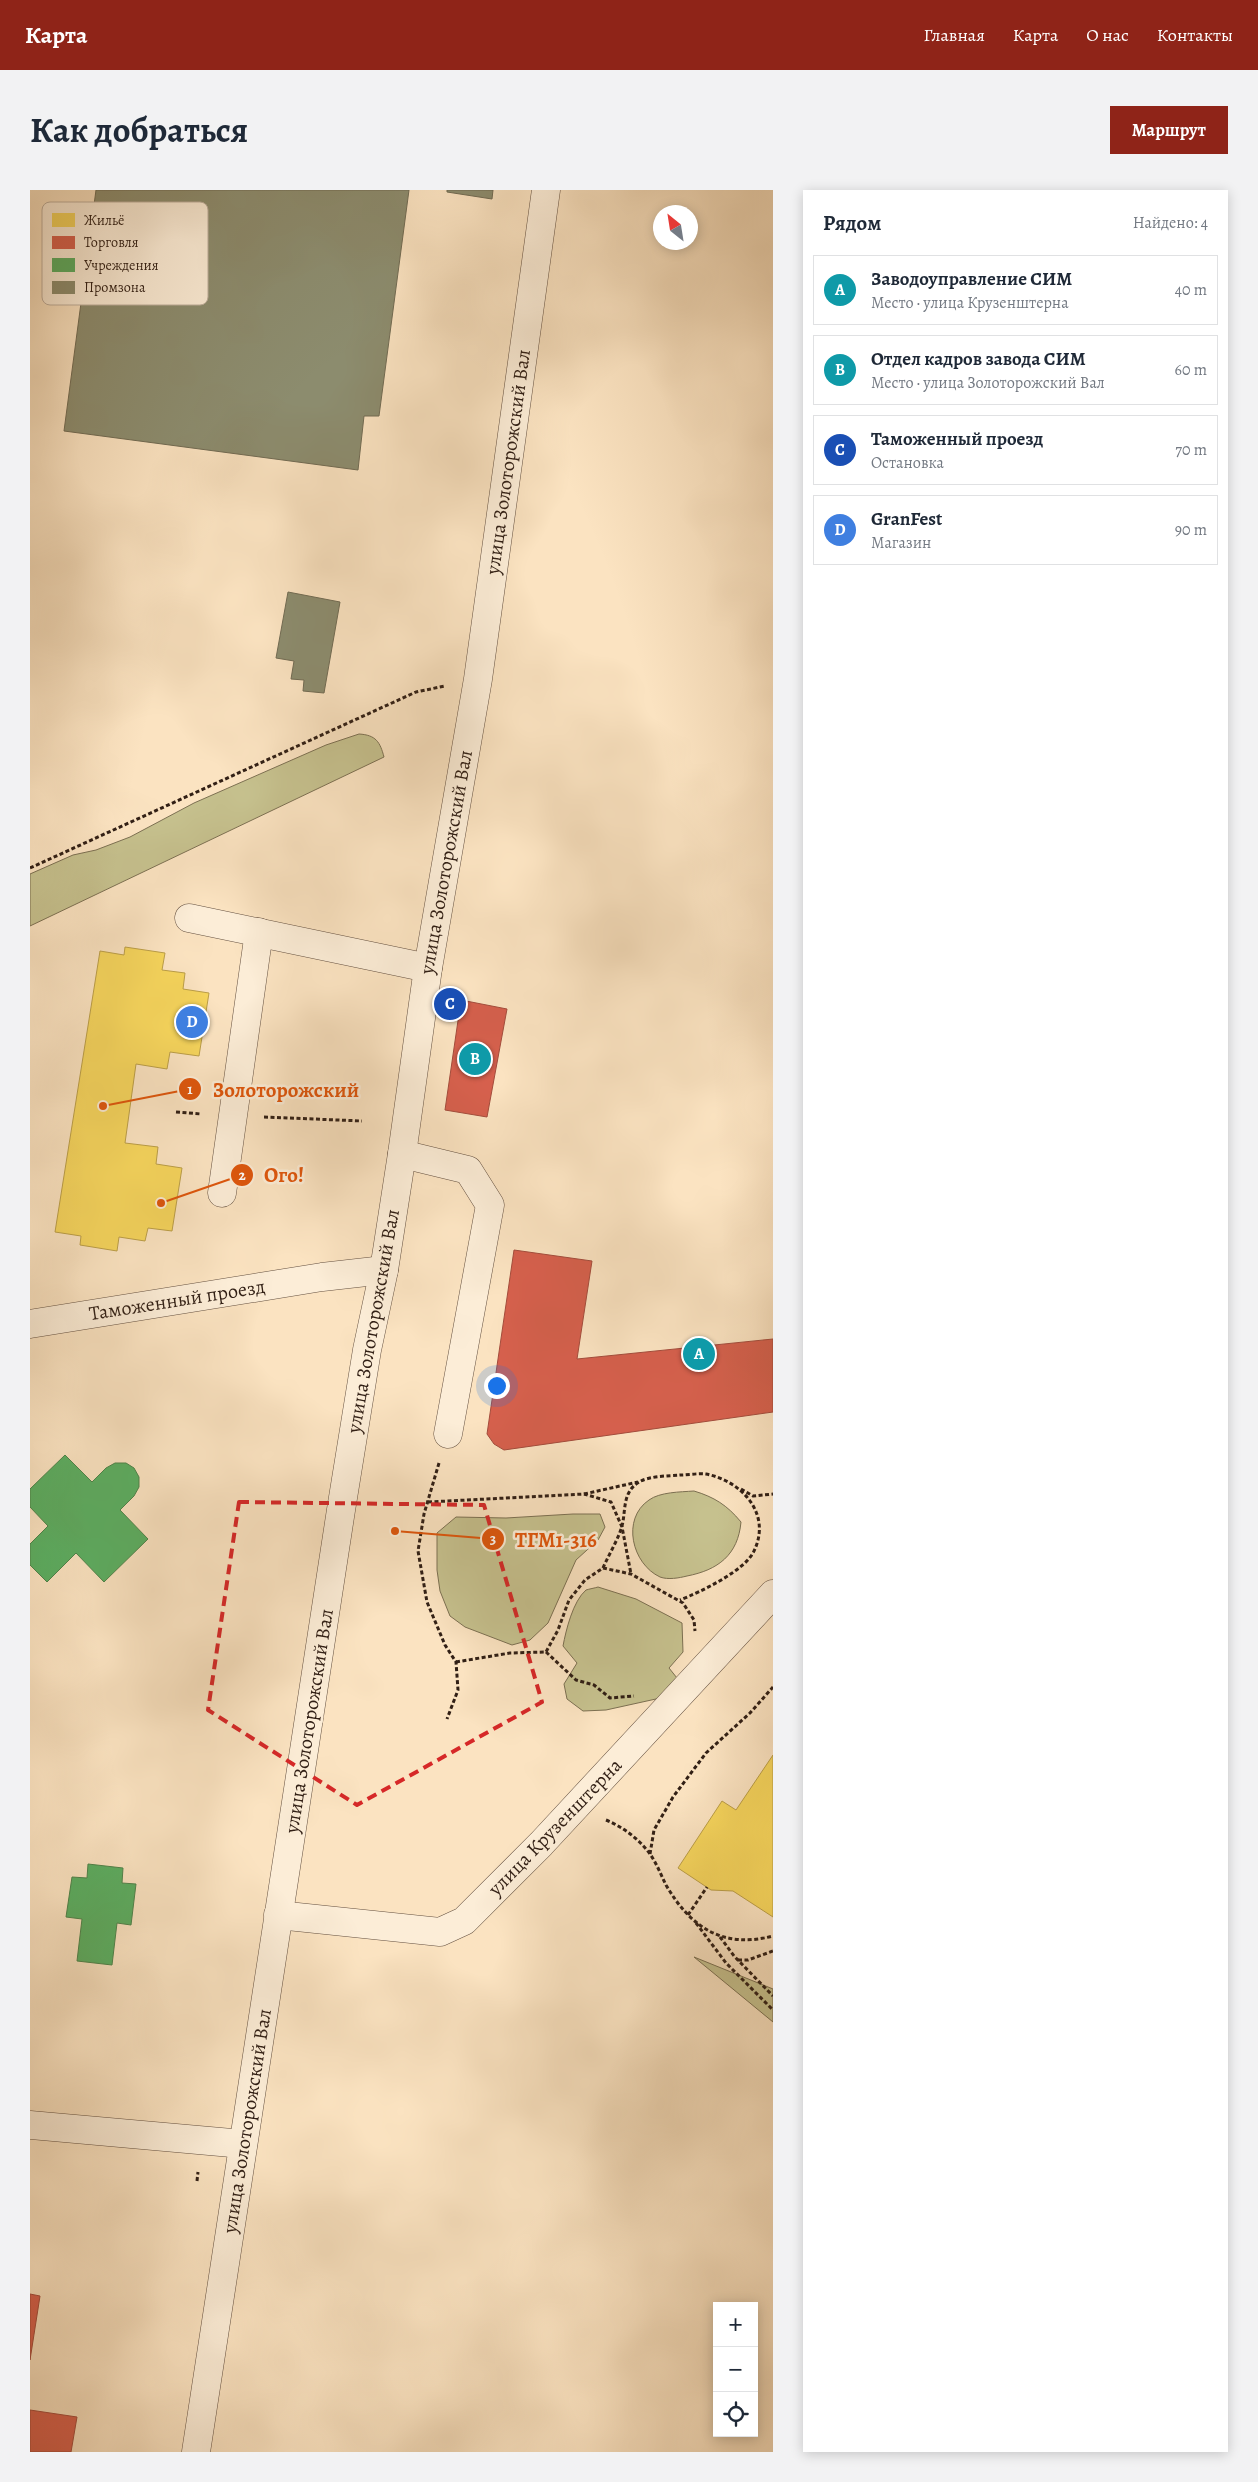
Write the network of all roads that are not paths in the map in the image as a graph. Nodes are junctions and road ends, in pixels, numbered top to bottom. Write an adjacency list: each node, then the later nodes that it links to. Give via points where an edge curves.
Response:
1 (546, 190): 4 (street, улица Золоторожский Вал, via 478,679)
2 (189, 918): 3 (street)
3 (259, 932): 4 (street); 6 (street)
4 (428, 968): 5 (street, улица Золоторожский Вал)
5 (402, 1154): 7 (street, улица Золоторожский Вал); 9 (street, via 468,1170 490,1205)
6 (222, 1193)
7 (384, 1270): 8 (street, Таможенный проезд); 11 (street, улица Золоторожский Вал, via 364,1369)
8 (30, 1324)
9 (448, 1434)
10 (773, 1594): 11 (street, улица Крузенштерна, via 464,1921 440,1932)
11 (278, 1915): 13 (street, улица Золоторожский Вал)
12 (30, 2125): 13 (street)
13 (243, 2144): 14 (street, улица Золоторожский Вал)
14 (196, 2452)

